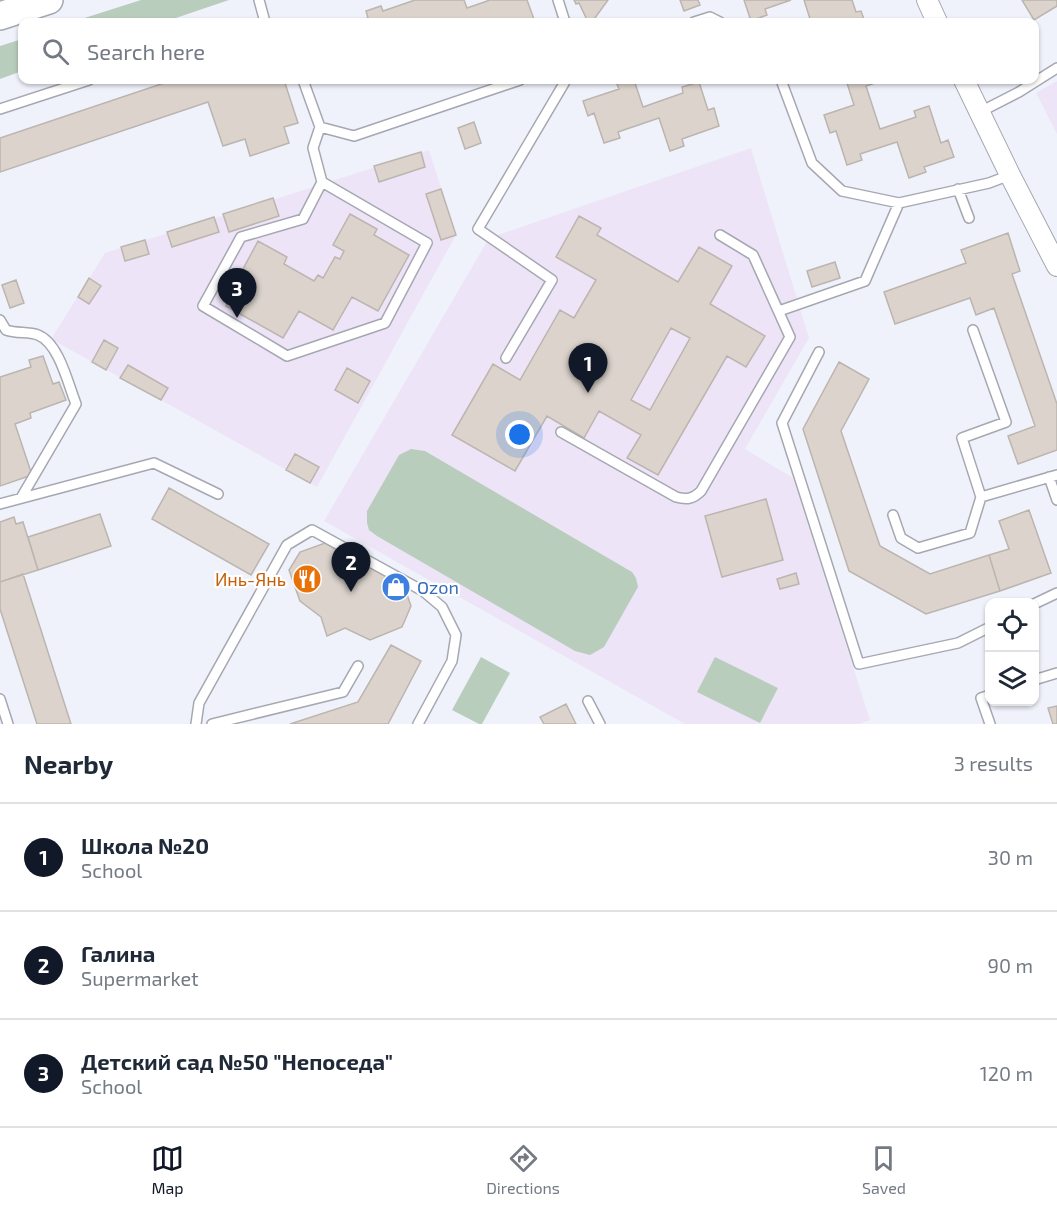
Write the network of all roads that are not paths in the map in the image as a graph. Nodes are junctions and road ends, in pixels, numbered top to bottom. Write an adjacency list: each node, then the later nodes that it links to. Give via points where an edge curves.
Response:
1 (49, 0): 5 (main road)
2 (259, 0): 6 (lane)
3 (558, 0): 7 (lane)
4 (927, 0): 8 (street)
5 (0, 16)
6 (264, 18)
7 (564, 18)
8 (935, 18)
9 (1057, 68): 10 (lane)
10 (1039, 79)
11 (77, 84): 18 (lane)
12 (304, 84): 20 (lane)
13 (508, 84): 20 (lane, via 354,136)
14 (564, 84): 32 (lane, via 478,229 552,279)
15 (782, 84): 24 (lane, via 812,163 842,190)
16 (966, 84): 19 (street)
17 (1032, 84): 19 (lane)
18 (0, 109)
19 (980, 112): 21 (street)
20 (320, 127): 22 (lane, via 313,148)
21 (1010, 175): 23 (lane); 27 (street)
22 (322, 182): 22 (lane, via 427,243 385,323 287,356 203,306 241,237 303,219)
23 (958, 189): 24 (lane); 25 (lane)
24 (899, 203): 28 (lane, via 865,281)
25 (969, 218)
26 (720, 235): 28 (lane, via 753,255)
27 (1057, 266)
28 (779, 311): 33 (lane, via 790,337 694,498 676,497)
29 (0, 320): 37 (lane, via 6,330 41,336 54,347 76,404)
30 (973, 330): 36 (lane, via 1006,422 962,438)
31 (819, 352): 43 (lane, via 782,423 860,664 958,642)
32 (506, 358)
33 (561, 432)
34 (1053, 476): 36 (lane); 38 (lane)
35 (218, 494): 37 (lane, via 154,463)
36 (981, 497): 40 (lane, via 970,532 918,548 901,538)
37 (21, 498): 39 (lane)
38 (1057, 500)
39 (0, 504)
40 (893, 514)
41 (1057, 593): 42 (lane)
42 (1039, 602)
43 (985, 629)
44 (358, 666): 52 (lane, via 343,692)
45 (1057, 673): 46 (lane)
46 (1039, 679)
47 (985, 697): 55 (lane, via 981,698)
48 (0, 699): 50 (lane)
49 (588, 701): 54 (lane)
50 (8, 724)
51 (196, 724): 53 (lane, via 199,703 287,545 312,530 423,591 442,607 456,635 452,661)
52 (212, 724)
53 (418, 724)
54 (600, 724)
55 (990, 724)

